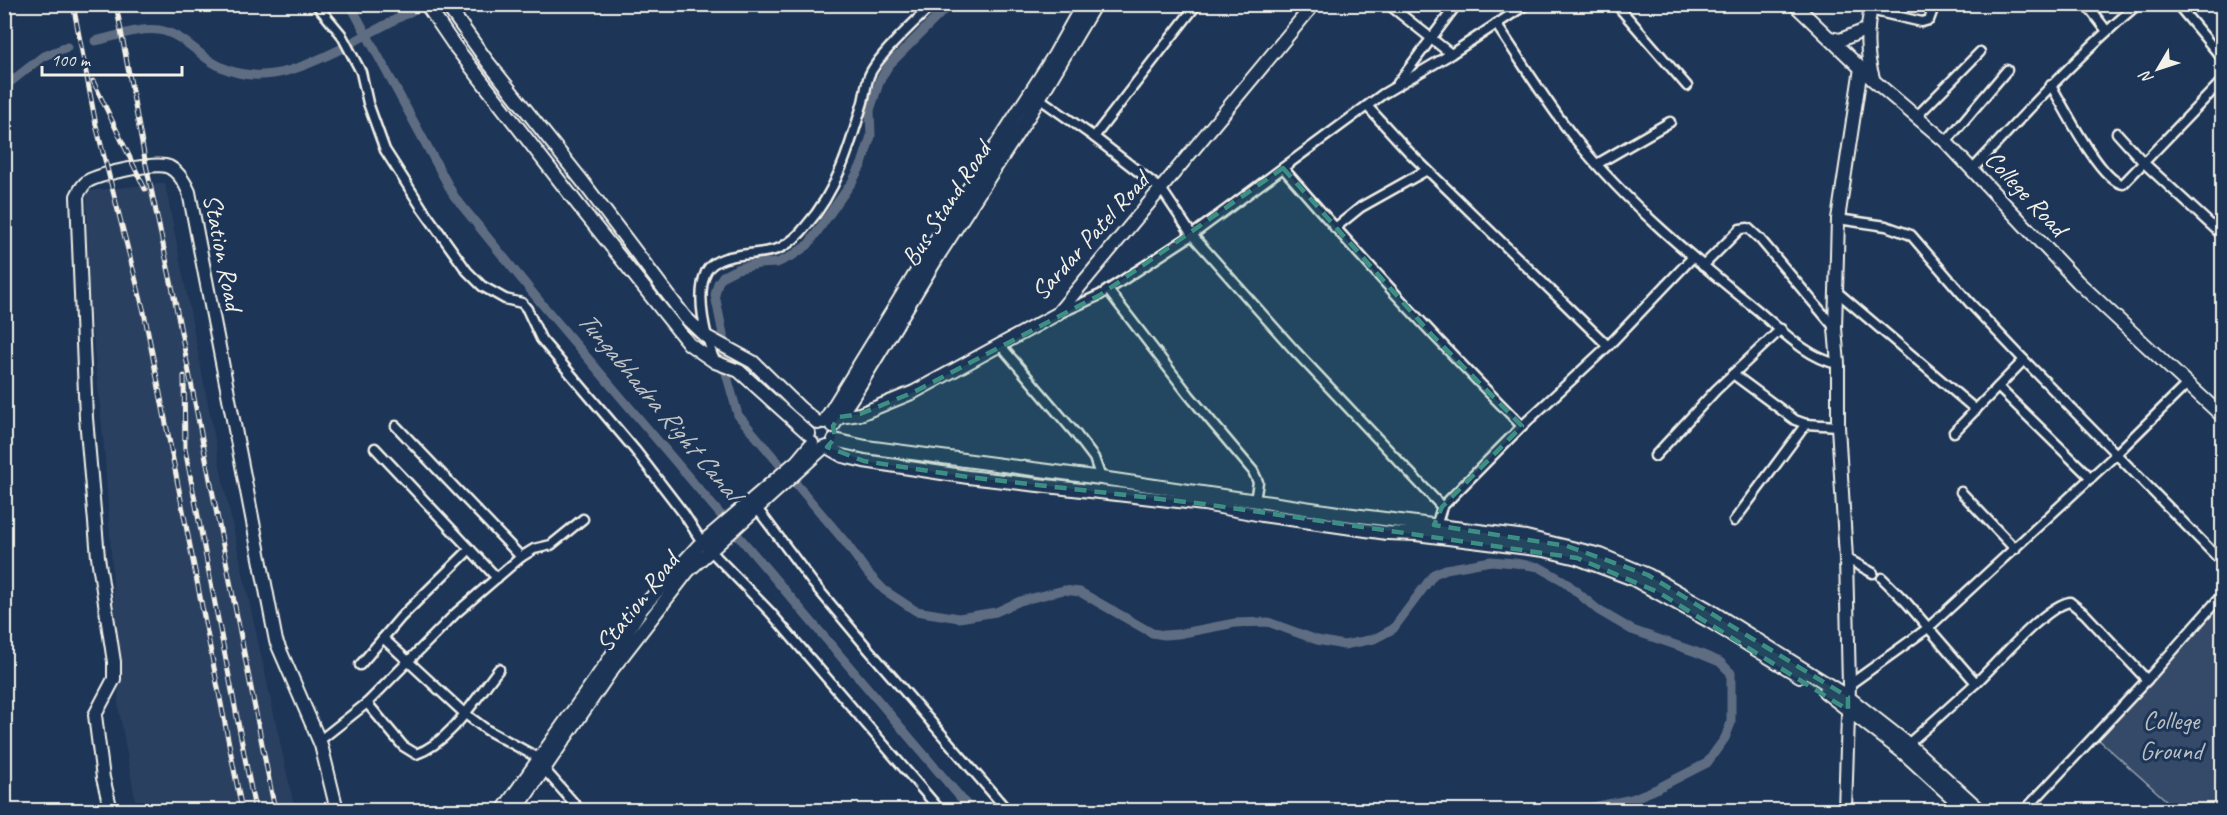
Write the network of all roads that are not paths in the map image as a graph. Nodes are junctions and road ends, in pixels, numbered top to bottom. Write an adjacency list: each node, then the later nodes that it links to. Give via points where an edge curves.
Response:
1 (316, 4): 88 (street, via 341,34 361,72 385,150 444,240 482,286 522,303 541,339)
2 (426, 4): 62 (street, via 564,188 689,344)
3 (933, 4): 58 (street, via 869,75 846,157 828,195 807,226 782,247 729,257 710,266 703,287)
4 (1083, 4): 34 (street, Bus Stand Road)
5 (1095, 4): 34 (street, Bus Stand Road)
6 (1197, 4): 39 (street)
7 (1314, 4): 46 (street, Sardar Patel Road)
8 (1388, 4): 23 (street)
9 (1457, 4): 23 (street)
10 (1527, 4): 19 (street)
11 (1616, 4): 33 (street)
12 (1794, 4): 22 (street, College Road)
13 (1935, 4): 18 (street, via 1929,20 1922,22)
14 (2086, 4): 21 (street)
15 (2138, 4): 21 (street)
16 (2177, 4): 26 (street)
17 (448, 5): 58 (street, via 685,317)
18 (1871, 7): 20 (street)
19 (1496, 24): 25 (street); 42 (street)
20 (1868, 29): 22 (street, via 1840,40); 29 (street, via 1868,60)
21 (2107, 30): 31 (street)
22 (1830, 38): 27 (street, College Road)
23 (1431, 39): 25 (street); 32 (street)
24 (1980, 51): 36 (street)
25 (1451, 54): 32 (street)
26 (2223, 58)
27 (1860, 68): 29 (street, College Road); 47 (street)
28 (2007, 70): 40 (street)
29 (1873, 80): 36 (street, College Road)
30 (2223, 81): 41 (street)
31 (2051, 85): 41 (street, via 2107,175 2123,184); 44 (street)
32 (1395, 86): 35 (street)
33 (1687, 86)
34 (1034, 95): 39 (street); 69 (street, Bus Stand Road, via 952,214)
35 (1367, 106): 43 (street); 45 (street)
36 (1916, 117): 40 (street, College Road)
37 (1670, 122): 42 (street)
38 (2117, 133): 41 (street)
39 (1094, 137): 46 (street)
40 (1946, 142): 44 (street, College Road)
41 (2144, 163): 50 (street)
42 (1597, 164): 51 (street)
43 (1283, 168): 48 (street); 49 (street)
44 (1973, 169): 65 (street, College Road, via 2078,282)
45 (1427, 170): 48 (street, via 1361,207); 60 (street)
46 (1162, 190): 49 (street); 55 (street, Sardar Patel Road)
47 (1838, 219): 54 (street); 61 (street, via 1886,226 1911,235)
48 (1335, 228): 72 (street)
49 (1192, 235): 53 (street); 83 (street)
50 (2223, 235)
51 (1692, 258): 52 (street); 60 (street)
52 (1703, 266): 56 (street, via 1740,229 1748,228); 57 (street)
53 (1108, 290): 55 (street); 82 (street, via 1253,471 1258,482)
54 (1836, 291): 56 (street); 67 (street)
55 (1057, 314): 59 (street, Sardar Patel Road)
56 (1835, 328): 63 (street)
57 (1781, 329): 63 (street, via 1823,361); 64 (street)
58 (710, 338): 62 (street); 69 (street, via 748,358 799,407)
59 (1001, 346): 69 (street, Sardar Patel Road, via 914,392); 79 (street, via 1094,458)
60 (1608, 346): 72 (street)
61 (2024, 360): 66 (street); 77 (street)
62 (717, 362): 75 (street, via 739,371)
63 (1838, 364): 73 (street)
64 (1733, 374): 70 (street, via 1790,417); 78 (street)
65 (2188, 383): 68 (street, College Road); 77 (street)
66 (1998, 387): 67 (street); 80 (street)
67 (1976, 410): 74 (street)
68 (2223, 416)
69 (828, 422): 75 (street); 75 (street, Bus Stand Road, via 812,427)
70 (1806, 424): 73 (street); 86 (street)
71 (396, 426): 91 (street)
72 (1522, 426): 83 (street)
73 (1838, 426): 92 (street)
74 (1954, 432)
75 (821, 442): 79 (street); 84 (street); 105 (street, via 843,456 864,461 968,477 1204,504 1320,524 1544,550 1577,558 1658,592 1833,697)
76 (375, 448): 89 (street)
77 (2117, 453): 80 (street); 93 (street)
78 (1655, 456)
79 (1101, 478): 82 (street)
80 (2091, 478): 90 (street)
81 (1961, 492): 90 (street)
82 (1255, 501): 87 (street)
83 (1442, 507): 87 (street)
84 (750, 509): 88 (street); 117 (street)
85 (583, 519): 91 (street, via 551,545)
86 (1734, 521)
87 (1436, 526): 105 (street, via 1557,544 1601,555 1648,574)
88 (708, 544): 110 (street, Station Road, via 642,608); 116 (street)
89 (470, 549): 95 (street); 99 (street)
90 (2015, 549): 98 (street)
91 (521, 557): 95 (street)
92 (1846, 558): 94 (street); 105 (street)
93 (2223, 562)
94 (1873, 573)
95 (497, 578): 100 (street)
96 (1882, 579): 98 (street)
97 (2223, 595): 103 (street)
98 (1928, 628): 104 (street); 105 (street)
99 (383, 638): 100 (street); 101 (street)
100 (407, 662): 106 (street); 107 (street)
101 (360, 665)
102 (499, 669): 107 (street)
103 (2147, 680): 104 (street, via 2070,602 2055,607); 121 (street)
104 (1976, 683): 109 (street)
105 (1848, 697): 109 (street); 118 (street); 119 (street)
106 (367, 703): 107 (street, via 403,746 416,754 436,744); 108 (street)
107 (464, 713): 110 (street)
108 (319, 741): 111 (street, Station Road, via 276,641 189,192 176,171 168,166 146,165 88,181 76,196 86,418 98,557 114,662 114,679 95,714); 112 (street, Station Road)
109 (1908, 744): 120 (street)
110 (544, 763): 113 (street, Station Road); 114 (street, Station Road); 115 (street)
111 (111, 810)
112 (337, 810)
113 (502, 810)
114 (516, 810)
115 (580, 810)
116 (940, 810)
117 (1007, 810)
118 (1845, 810)
119 (1966, 810)
120 (1980, 810)
121 (2025, 810)

